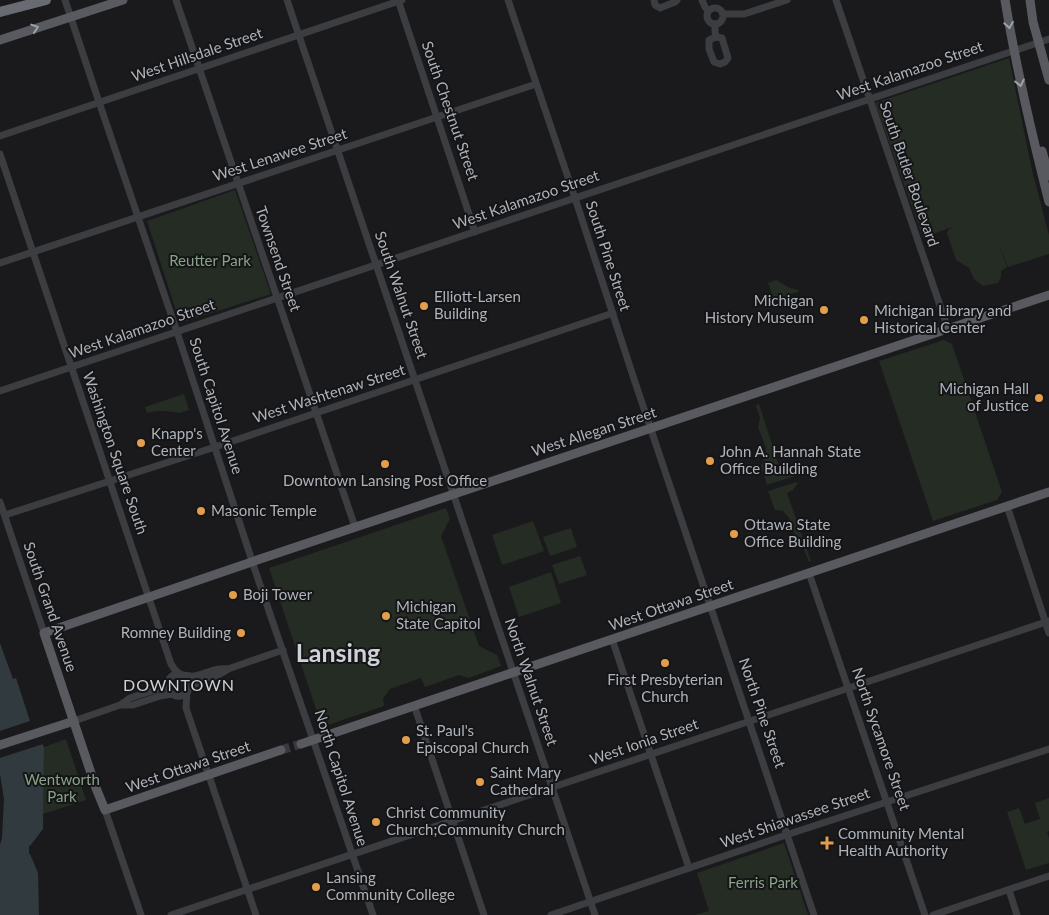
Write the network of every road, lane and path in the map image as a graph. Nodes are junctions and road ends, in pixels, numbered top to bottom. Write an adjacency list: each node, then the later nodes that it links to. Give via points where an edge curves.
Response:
1 (20, 0): 16 (highway)
2 (46, 0): 18 (highway)
3 (123, 0): 20 (main road)
4 (176, 0): 28 (street, Townsend Street)
5 (287, 0): 22 (street, South Walnut Street)
6 (399, 0): 22 (street, West Hillsdale Street); 34 (street, South Chestnut Street)
7 (508, 0): 30 (street, South Pine Street)
8 (654, 0): 9 (street, via 660,8)
9 (677, 0)
10 (702, 0): 17 (street)
11 (787, 0): 19 (street, via 744,14)
12 (836, 0): 31 (street, South Butler Boulevard)
13 (1005, 0): 27 (main road, one-way to 27)
14 (1030, 0): 26 (main road)
15 (65, 1): 20 (street, South Capitol Avenue)
16 (0, 7)
17 (708, 11): 19 (street, via 716,8); 21 (street, via 708,21)
18 (0, 12)
19 (723, 14): 21 (street, via 722,21)
20 (71, 17): 25 (main road, one-way to 20); 32 (street, South Capitol Avenue)
21 (715, 24): 23 (street)
22 (299, 35): 28 (street, West Hillsdale Street); 36 (street, South Walnut Street)
23 (716, 37)
24 (1049, 39): 26 (street, West Kalamazoo Street)
25 (0, 40)
26 (1039, 42): 27 (street, West Kalamazoo Street); 29 (main road)
27 (1013, 51): 31 (street, West Kalamazoo Street); 33 (main road, one-way to 33)
28 (199, 68): 32 (street, West Hillsdale Street); 39 (street, Townsend Street)
29 (1049, 80)
30 (536, 84): 34 (street, West Lenawee Street); 40 (street, South Pine Street)
31 (870, 100): 40 (street, West Kalamazoo Street); 50 (street, South Butler Boulevard)
32 (98, 102): 35 (street, West Hillsdale Street); 42 (street, South Capitol Avenue)
33 (1027, 116): 38 (main road, via 1039,139); 41 (main road)
34 (437, 117): 36 (street, West Lenawee Street); 43 (street, South Chestnut Street)
35 (0, 136)
36 (337, 150): 39 (street, West Lenawee Street); 46 (street, South Walnut Street)
37 (0, 154): 44 (street, Washington Square South)
38 (1049, 176)
39 (238, 184): 42 (street, West Lenawee Street); 48 (street, Townsend Street)
40 (575, 198): 43 (street, West Kalamazoo Street); 49 (street, South Pine Street)
41 (1049, 202)
42 (138, 217): 44 (street, West Lenawee Street); 51 (street, South Capitol Avenue)
43 (475, 232): 46 (street, West Kalamazoo Street)
44 (33, 251): 45 (street, West Lenawee Street); 52 (street, Washington Square South)
45 (0, 263)
46 (376, 264): 48 (street, West Kalamazoo Street); 53 (street, South Walnut Street)
47 (1049, 295): 50 (main road, West Allegan Street)
48 (277, 298): 51 (street, West Kalamazoo Street); 55 (street, Townsend Street)
49 (613, 313): 53 (street, West Washtenaw Street); 56 (street, South Pine Street)
50 (948, 329): 56 (main road, West Allegan Street)
51 (177, 332): 52 (street, West Kalamazoo Street); 57 (street, South Capitol Avenue)
52 (71, 368): 54 (street, West Kalamazoo Street); 58 (street, Washington Square South)
53 (415, 380): 55 (street, West Washtenaw Street); 60 (street, South Walnut Street)
54 (0, 391)
55 (316, 413): 57 (street, West Washtenaw Street); 65 (street, Townsend Street)
56 (651, 428): 60 (main road, West Allegan Street); 64 (street, South Pine Street)
57 (215, 447): 58 (street, West Washtenaw Street); 66 (street, South Capitol Avenue)
58 (110, 481): 63 (street, West Washtenaw Street); 68 (street, Washington Square South)
59 (1049, 492): 62 (main road, West Ottawa Street)
60 (454, 494): 65 (main road, West Allegan Street); 69 (street, South Walnut Street)
61 (0, 502): 63 (street, South Grand Avenue)
62 (1006, 506): 67 (main road, West Ottawa Street); 71 (street)
63 (5, 516): 72 (street, South Grand Avenue)
64 (682, 521): 70 (street, North Pine Street)
65 (355, 527): 66 (main road, West Allegan Street)
66 (252, 561): 68 (main road, West Allegan Street); 75 (street, South Capitol Avenue)
67 (809, 573): 70 (main road, West Ottawa Street); 81 (street, North Sycamore Street)
68 (148, 597): 72 (main road, West Allegan Street); 76 (street, Washington Square South)
69 (489, 599): 78 (street, North Walnut Street)
70 (711, 606): 74 (main road, West Ottawa Street); 87 (street, North Pine Street)
71 (1047, 621): 73 (street); 81 (street, West Ionia Street)
72 (44, 633): 88 (main road, South Grand Avenue)
73 (1049, 633)
74 (612, 639): 78 (main road, West Ottawa Street); 94 (street)
75 (283, 650): 77 (street); 89 (street, North Capitol Avenue)
76 (171, 664): 79 (street, Washington Square South); 80 (street, Washington Square South)
77 (228, 668): 79 (street, via 195,676); 82 (street)
78 (513, 672): 85 (main road, West Ottawa Street); 96 (street, North Walnut Street)
79 (182, 675): 80 (street, via 175,675); 82 (street, via 188,680)
80 (169, 681): 83 (street, via 168,689); 84 (street)
81 (849, 687): 87 (street, West Ionia Street); 97 (street, North Sycamore Street)
82 (188, 690): 83 (street, via 183,695); 86 (street)
83 (173, 695): 84 (street); 86 (street)
84 (120, 705): 88 (street)
85 (414, 706): 89 (main road, West Ottawa Street); 99 (street)
86 (186, 708): 95 (street)
87 (750, 720): 94 (street, West Ionia Street); 100 (street, North Pine Street)
88 (74, 721): 91 (main road); 98 (main road, South Grand Avenue)
89 (313, 739): 90 (main road, West Ottawa Street); 101 (street, North Capitol Avenue)
90 (301, 744)
91 (0, 745)
92 (1049, 749): 97 (street, West Shiawassee Street)
93 (281, 750): 95 (main road, West Ottawa Street)
94 (650, 754): 96 (street, West Ionia Street); 102 (street)
95 (208, 775): 98 (main road, West Ottawa Street); 104 (street)
96 (551, 787): 99 (street, West Ionia Street); 106 (street, North Walnut Street)
97 (887, 802): 100 (street, West Shiawassee Street); 115 (street, North Sycamore Street)
98 (105, 810): 107 (street)
99 (452, 820): 101 (street, West Ionia Street); 111 (street)
100 (788, 834): 102 (street, West Shiawassee Street); 114 (street, North Pine Street)
101 (352, 854): 104 (street, West Ionia Street); 110 (street, North Capitol Avenue)
102 (689, 868): 106 (street, West Shiawassee Street)
103 (1049, 876): 105 (street)
104 (247, 890): 108 (street, West Ionia Street); 109 (street)
105 (1008, 890): 116 (street); 117 (street)
106 (590, 902): 112 (street, West Shiawassee Street); 113 (street, North Walnut Street)
107 (141, 915)
108 (171, 915)
109 (256, 915)
110 (373, 915)
111 (484, 915)
112 (551, 915)
113 (595, 915)
114 (814, 915)
115 (925, 915)
116 (933, 915)
117 (1017, 915)

